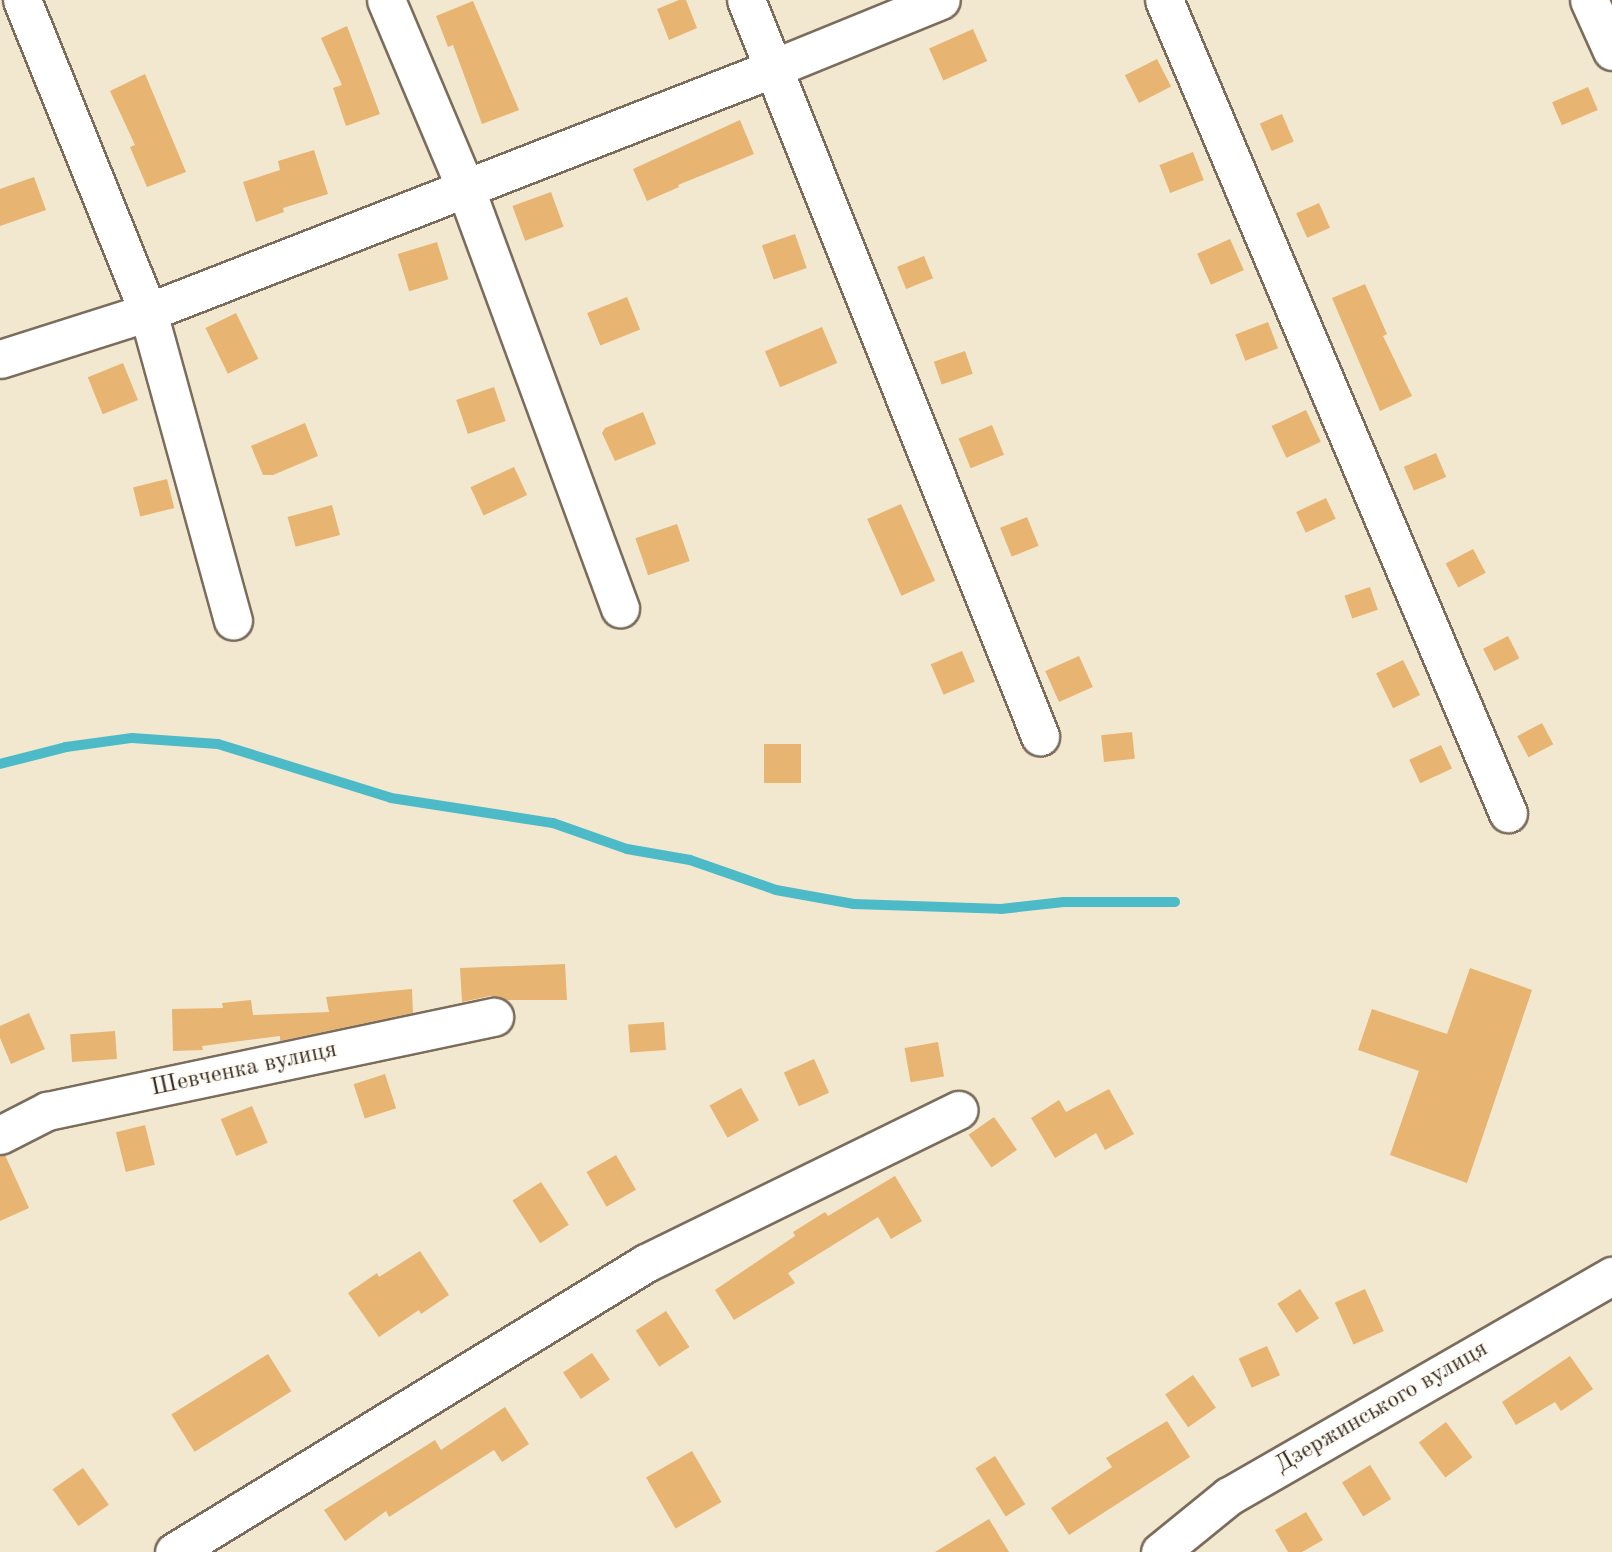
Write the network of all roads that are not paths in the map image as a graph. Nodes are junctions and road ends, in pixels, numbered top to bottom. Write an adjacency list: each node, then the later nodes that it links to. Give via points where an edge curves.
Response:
1 (22, 0): 10 (street)
2 (386, 0): 9 (street)
3 (746, 0): 8 (street)
4 (941, 0): 8 (street)
5 (1164, 0): 15 (street)
6 (1589, 0): 7 (street)
7 (1612, 51)
8 (774, 68): 9 (street); 14 (street)
9 (465, 187): 10 (street); 12 (street)
10 (148, 312): 11 (street); 13 (street)
11 (0, 359)
12 (620, 608)
13 (233, 621)
14 (1040, 736)
15 (1508, 813)
16 (494, 1017): 18 (street, Шевченка вулиця, via 47,1111)
17 (959, 1110): 20 (street, via 646,1264)
18 (0, 1135)
19 (1612, 1276): 21 (street, Дзержинського вулиця, via 1229,1496)
20 (188, 1548)
21 (1160, 1552)

